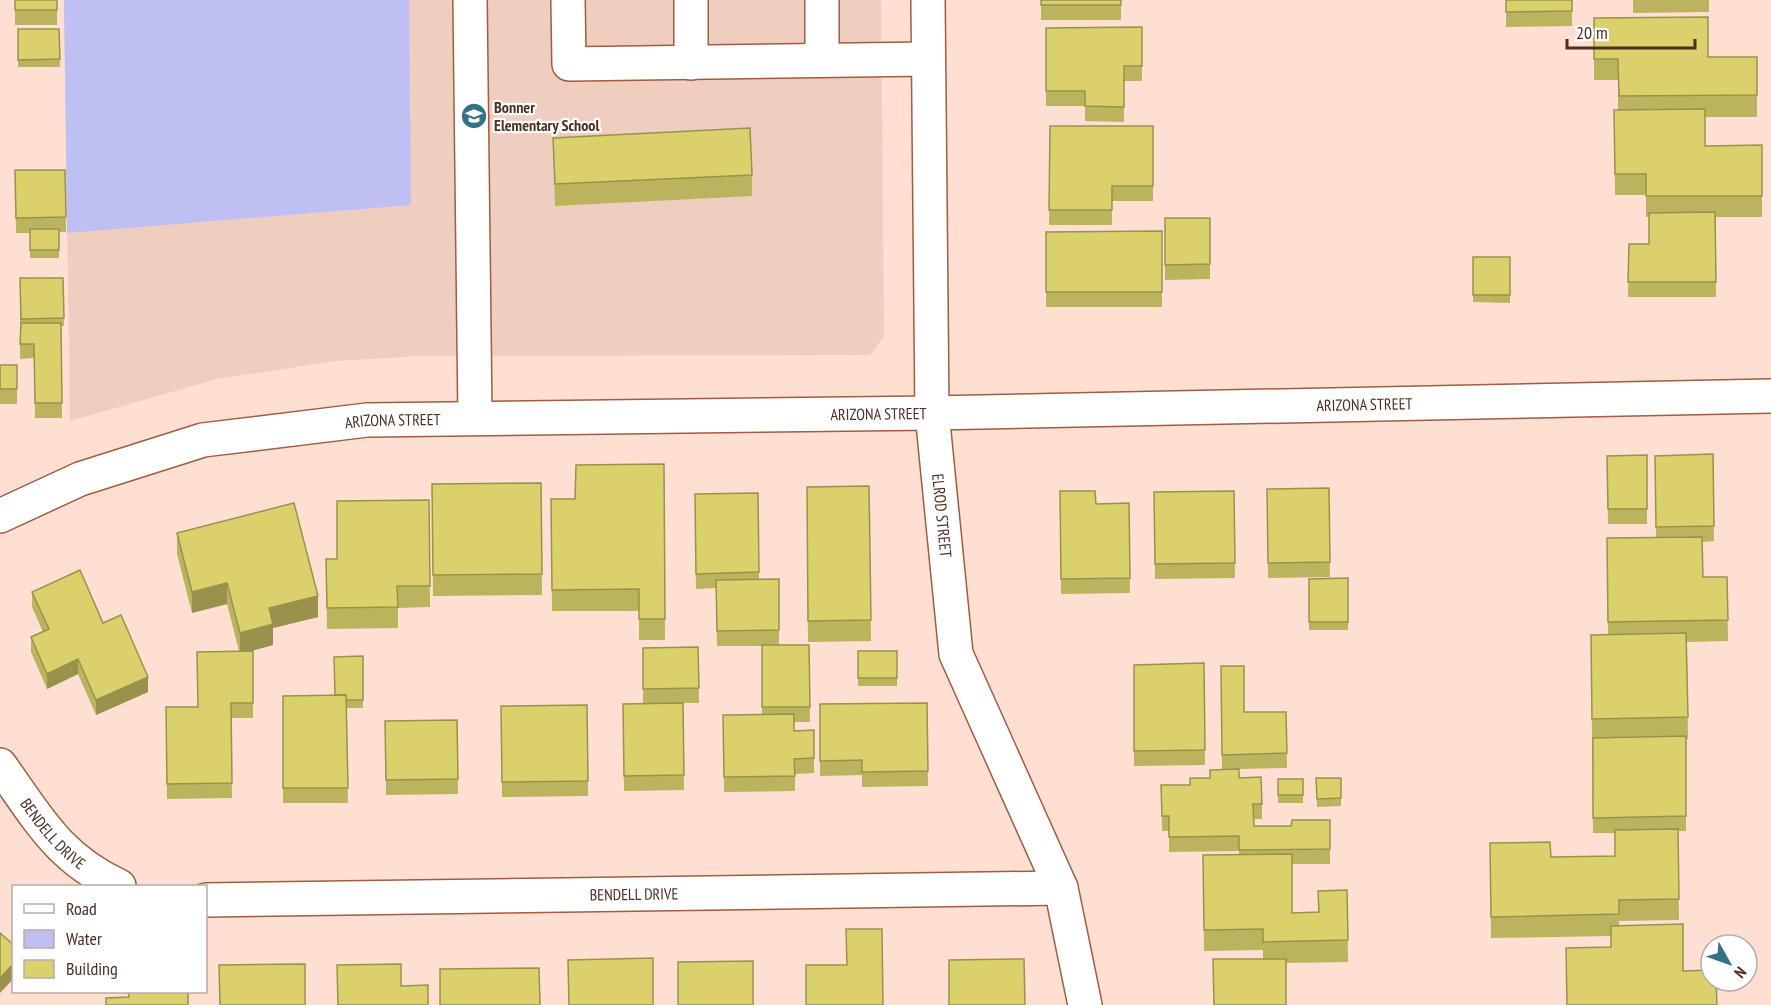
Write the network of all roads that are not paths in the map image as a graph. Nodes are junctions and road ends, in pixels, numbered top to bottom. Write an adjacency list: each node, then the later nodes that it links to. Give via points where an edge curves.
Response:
1 (470, 0): 11 (street)
2 (568, 0): 8 (street, via 569,64)
3 (691, 0): 8 (street)
4 (822, 0): 7 (street)
5 (928, 0): 6 (street, ELROD STREET)
6 (928, 59): 7 (street); 10 (street, ELROD STREET)
7 (822, 60): 8 (street)
8 (691, 63)
9 (1771, 396): 10 (street, ARIZONA STREET)
10 (932, 413): 11 (street, ARIZONA STREET); 15 (street, ELROD STREET, via 956,654)
11 (475, 418): 12 (street, ARIZONA STREET, via 368,420 203,440 80,478)
12 (0, 516)
13 (0, 765): 14 (street, BENDELL DRIVE, via 58,846 93,874)
14 (117, 885)
15 (1061, 888): 16 (street, BENDELL DRIVE); 17 (street, ELROD STREET)
16 (207, 900)
17 (1085, 1005)

